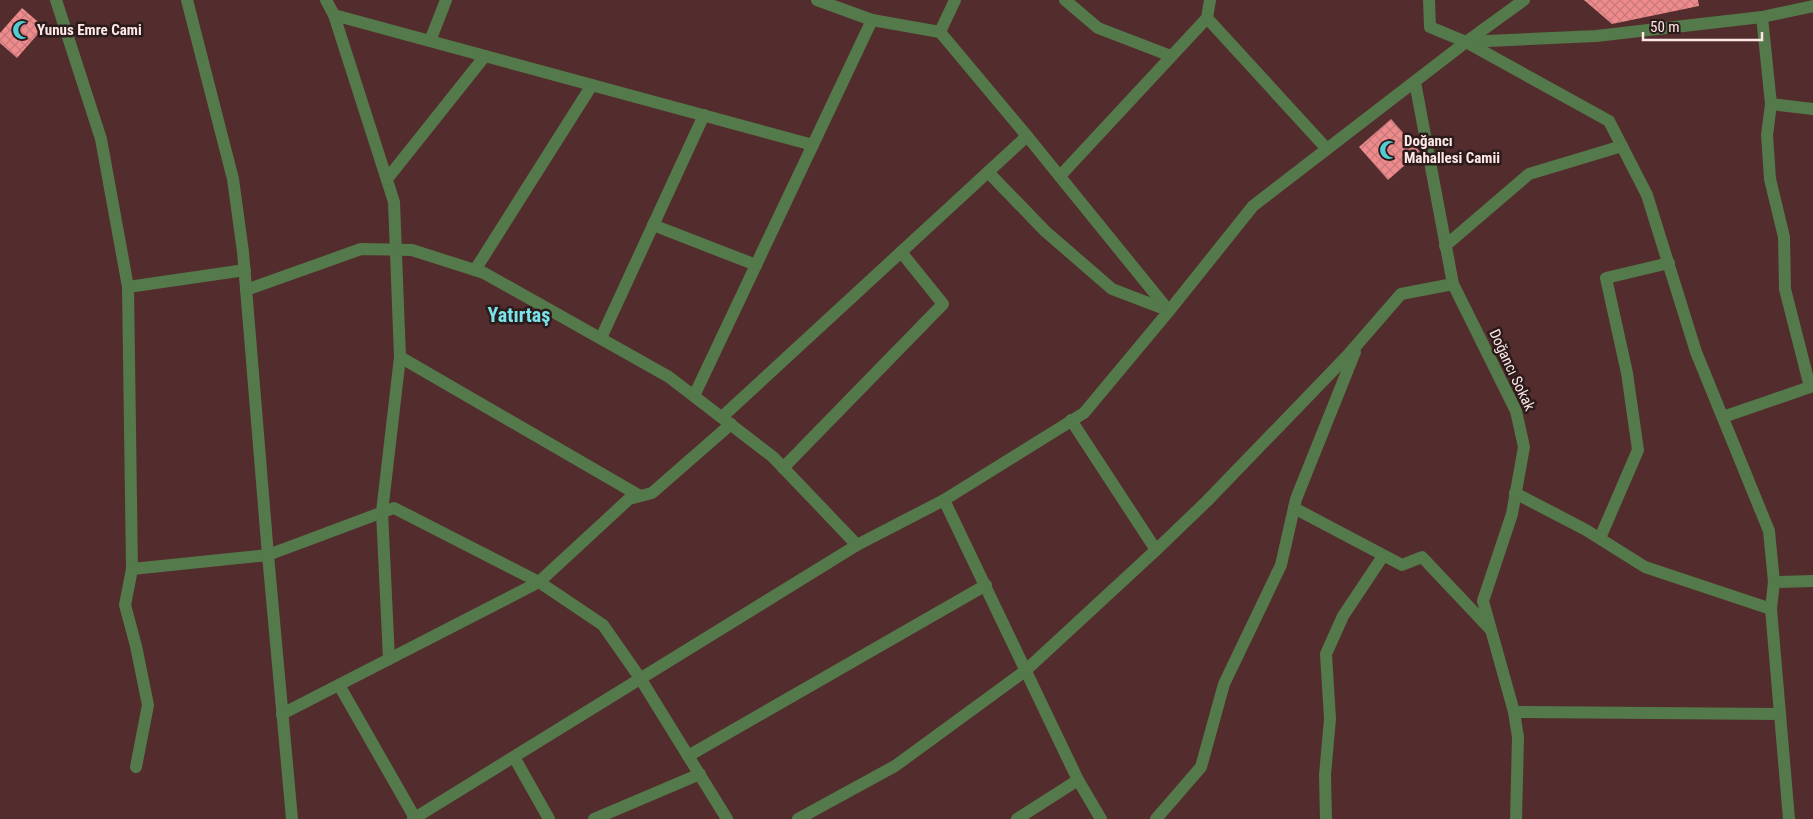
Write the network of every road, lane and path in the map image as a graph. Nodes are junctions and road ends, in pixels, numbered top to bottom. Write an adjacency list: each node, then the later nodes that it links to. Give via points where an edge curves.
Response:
1 (56, 0): 42 (street, via 101,139)
2 (187, 0): 39 (street, via 233,179)
3 (326, 0): 12 (street)
4 (446, 0): 17 (street)
5 (817, 0): 15 (street)
6 (954, 0): 16 (street)
7 (1065, 0): 20 (street, via 1098,28)
8 (1210, 0): 14 (street)
9 (1429, 0): 18 (street, via 1430,27)
10 (1524, 0): 18 (street)
11 (1813, 6): 13 (street)
12 (334, 15): 17 (street); 32 (street)
13 (1762, 17): 18 (street, via 1596,36); 23 (street)
14 (1207, 18): 20 (street); 29 (street)
15 (872, 20): 16 (street); 27 (street)
16 (940, 32): 26 (street)
17 (430, 41): 19 (street)
18 (1466, 42): 21 (street); 28 (street, via 1609,121)
19 (486, 56): 22 (street); 32 (street)
20 (1171, 56): 31 (street)
21 (1415, 82): 29 (street); 34 (street, Doğancı Sokak)
22 (592, 85): 25 (street); 40 (street)
23 (1772, 104): 24 (street); 48 (street, via 1766,135 1770,179 1784,237 1785,288)
24 (1813, 108)
25 (704, 115): 27 (street); 33 (street)
26 (1027, 136): 30 (street); 31 (street)
27 (813, 145): 38 (street)
28 (1622, 146): 34 (street, via 1529,174); 37 (street, via 1648,195)
29 (1327, 149): 44 (street, via 1253,206)
30 (988, 172): 36 (street); 44 (street, via 1045,231 1112,289)
31 (1060, 176): 44 (street)
32 (387, 179): 35 (street, via 394,202)
33 (653, 225): 38 (street); 45 (street)
34 (1446, 246): 41 (street, Doğancı Sokak)
35 (396, 250): 40 (street, via 412,250); 43 (street, via 361,249); 47 (street)
36 (900, 252): 52 (street); 53 (street, via 943,304)
37 (1669, 263): 50 (street, via 1696,352); 59 (street, via 1606,278 1627,373 1638,450)
38 (756, 265): 49 (street)
39 (244, 270): 42 (street); 43 (street)
40 (476, 270): 45 (street)
41 (1453, 284): 46 (street, via 1401,294); 54 (street, Doğancı Sokak, via 1516,411 1524,447)
42 (128, 288): 64 (street)
43 (246, 290): 62 (street)
44 (1170, 311): 51 (street, via 1084,413)
45 (601, 338): 49 (street, via 669,377)
46 (1358, 345): 57 (street); 61 (street)
47 (400, 357): 55 (street); 58 (street)
48 (1812, 387): 50 (street)
49 (694, 396): 52 (street)
50 (1723, 417): 67 (street, via 1769,531)
51 (1071, 420): 56 (street); 61 (street)
52 (726, 421): 53 (street); 55 (street, via 652,493)
53 (783, 468): 60 (street)
54 (1515, 493): 59 (street); 70 (street, Doğancı Sokak, via 1512,514 1483,601)
55 (640, 496): 66 (street, via 629,499)
56 (944, 500): 60 (street); 68 (street)
57 (1294, 508): 63 (street); 91 (street, via 1281,565 1224,684 1202,767)
58 (382, 512): 62 (street); 66 (street, via 394,508); 71 (street)
59 (1600, 538): 69 (street, via 1645,567)
60 (857, 545): 73 (street)
61 (1156, 550): 72 (street)
62 (268, 555): 64 (street); 76 (street)
63 (1384, 556): 70 (street, via 1402,565 1422,557); 92 (street, via 1343,616 1326,654 1330,719 1325,775)
64 (132, 569): 80 (street, via 125,605 148,705)
65 (1813, 581): 67 (street)
66 (539, 582): 71 (street); 73 (street, via 603,625)
67 (1774, 582): 69 (street)
68 (986, 585): 72 (street); 78 (street)
69 (1771, 608): 77 (street)
70 (1491, 631): 75 (street, Doğancı Sokak)
71 (389, 659): 74 (street)
72 (1025, 671): 82 (street); 88 (street, via 895,766)
73 (640, 678): 78 (street); 79 (street)
74 (339, 685): 76 (street); 84 (street)
75 (1514, 712): 77 (street); 93 (street, Doğancı Sokak, via 1518,737)
76 (282, 714): 83 (street)
77 (1779, 714): 94 (street)
78 (688, 756): 81 (street)
79 (514, 757): 84 (street); 85 (street)
80 (136, 767)
81 (700, 774): 86 (street); 87 (street)
82 (1078, 780): 89 (street); 90 (street)
83 (292, 819)
84 (414, 819)
85 (549, 819)
86 (594, 819)
87 (727, 819)
88 (798, 819)
89 (1016, 819)
90 (1101, 819)
91 (1156, 819)
92 (1326, 819)
93 (1516, 819)
94 (1789, 819)

